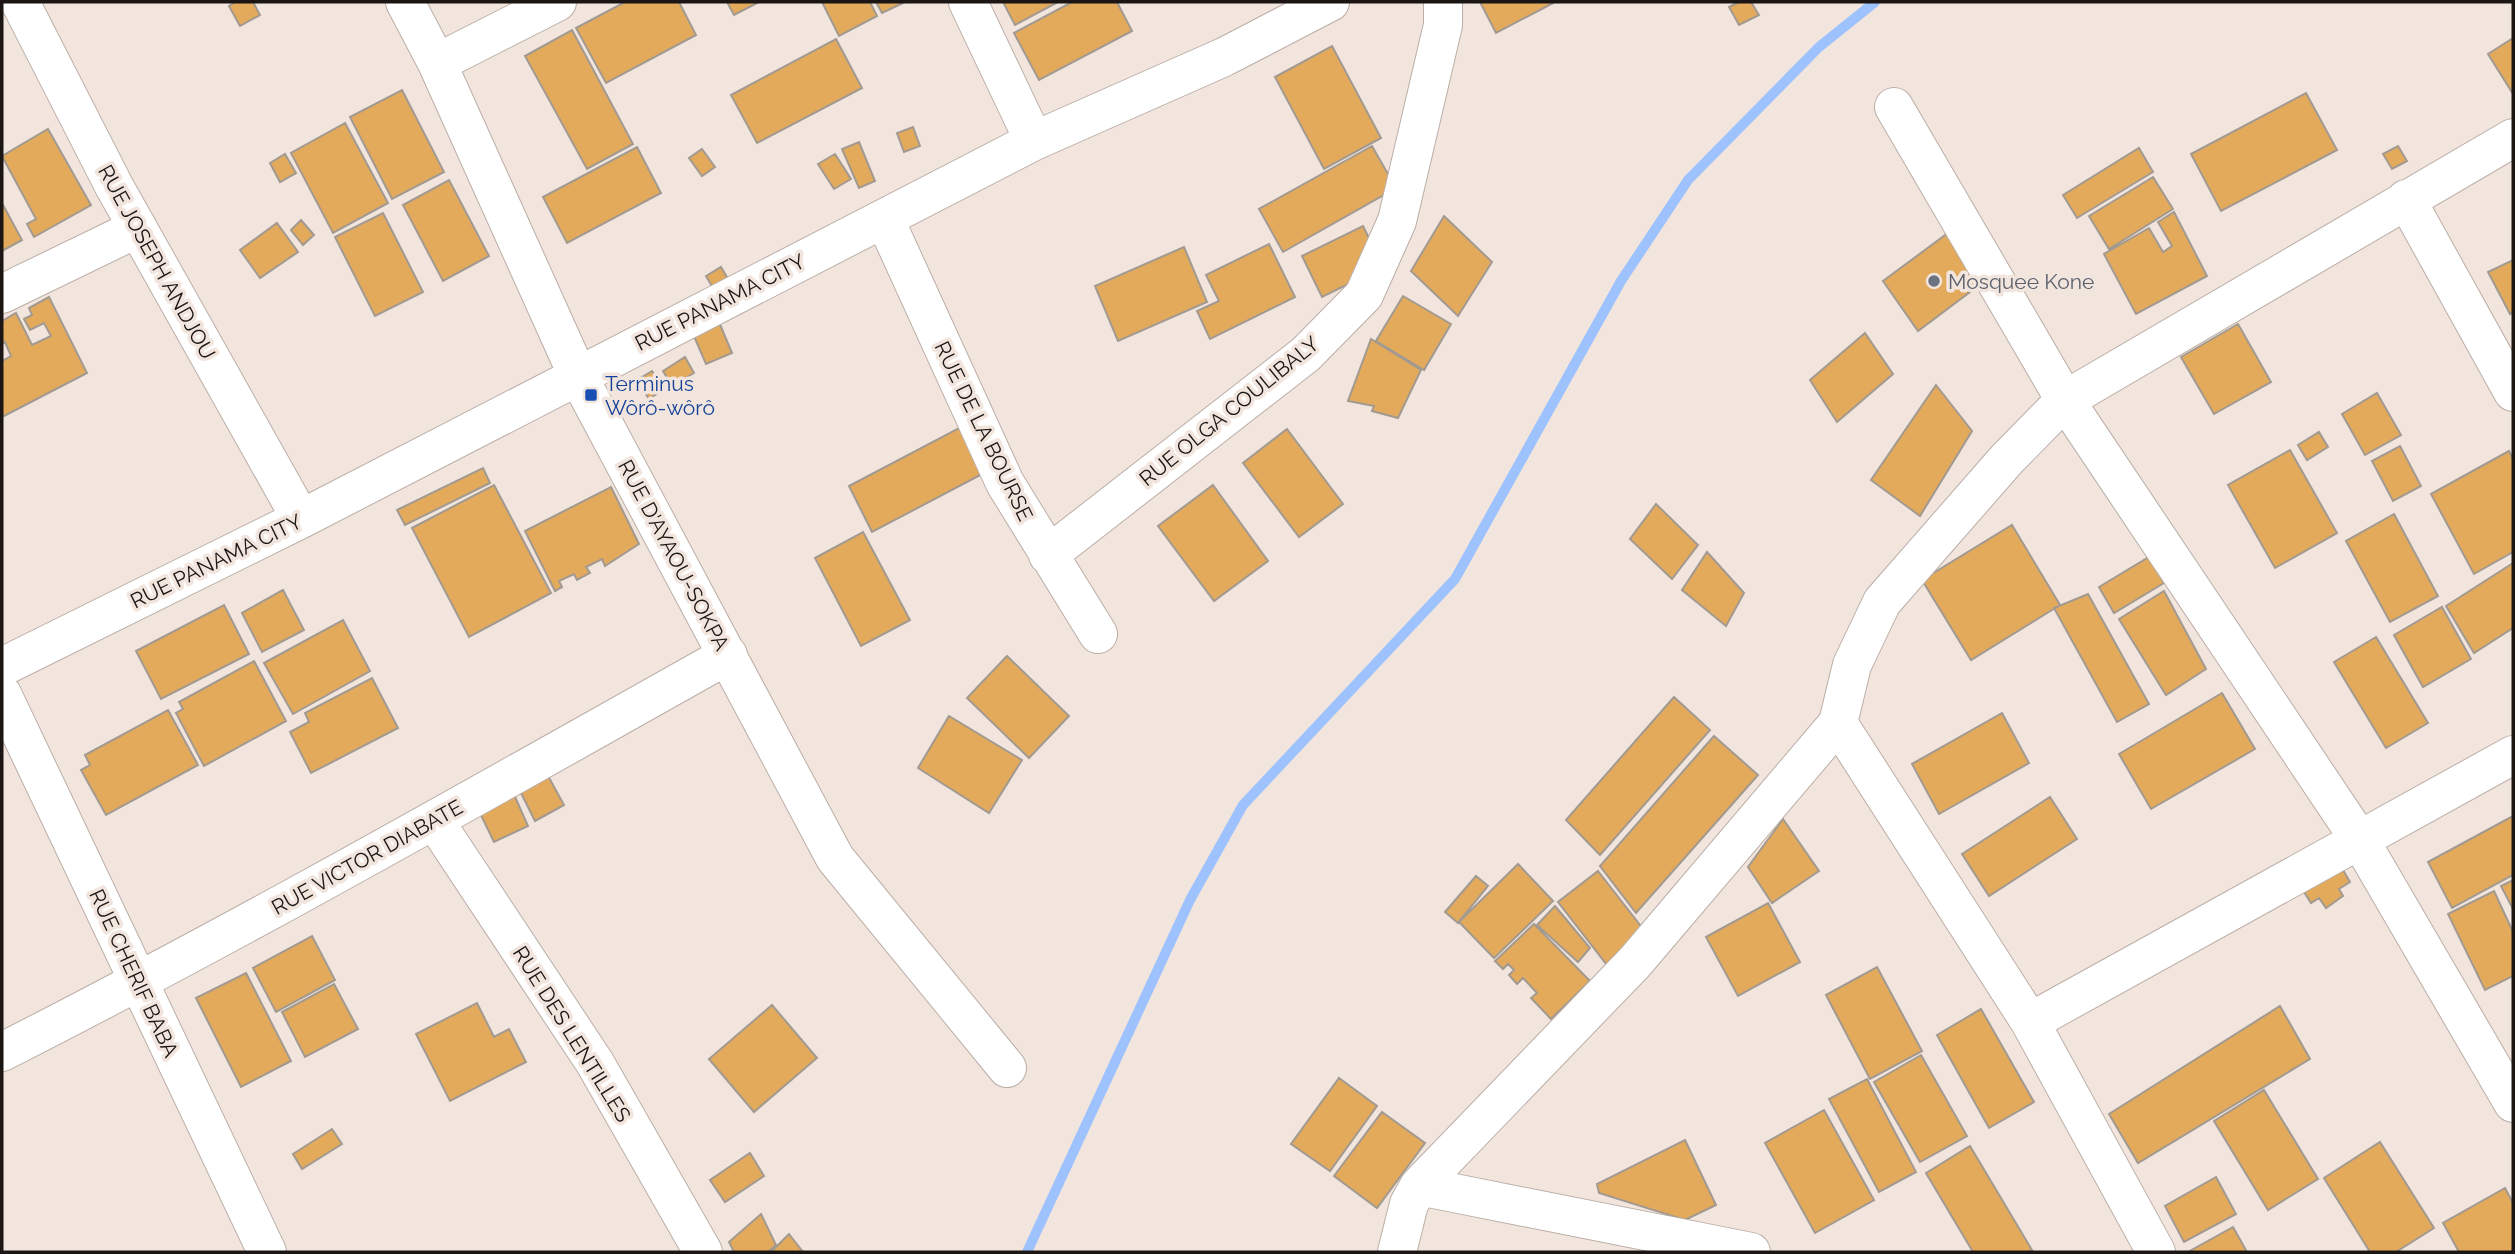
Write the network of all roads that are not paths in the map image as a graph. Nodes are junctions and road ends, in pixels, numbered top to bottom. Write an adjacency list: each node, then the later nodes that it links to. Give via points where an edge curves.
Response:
1 (20, 2): 13 (street, RUE JOSEPH ANDJOU)
2 (405, 2): 7 (street, RUE D'AYAOU-SOKPA)
3 (557, 2): 7 (street)
4 (968, 2): 10 (street)
5 (1330, 2): 10 (street, RUE PANAMA CITY, via 1224,57)
6 (1443, 2): 19 (street, RUE OLGA COULIBALY, via 1443,25 1396,221 1364,295 1307,354)
7 (437, 63): 15 (street, RUE D'AYAOU-SOKPA)
8 (1894, 107): 17 (street)
9 (2513, 138): 11 (street)
10 (1034, 141): 12 (street, RUE PANAMA CITY)
11 (2406, 199): 16 (street); 17 (street)
12 (885, 220): 15 (street, RUE PANAMA CITY); 19 (street, RUE DE LA BOURSE, via 1005,483)
13 (138, 228): 14 (street); 18 (street, RUE JOSEPH ANDJOU)
14 (2, 294)
15 (577, 374): 18 (street, RUE PANAMA CITY); 21 (street, RUE D'AYAOU-SOKPA)
16 (2513, 392)
17 (2065, 400): 24 (street, via 1882,602 1852,666); 27 (street)
18 (301, 519): 22 (street, RUE PANAMA CITY)
19 (1048, 555): 20 (street, RUE DE LA BOURSE)
20 (1098, 634)
21 (728, 655): 26 (street, RUE VICTOR DIABATE); 31 (street, RUE D'AYAOU-SOKPA, via 835,858)
22 (2, 667)
23 (2, 694): 28 (street, RUE CHERIF BABA)
24 (1838, 723): 29 (street); 33 (street, via 1635,962)
25 (2513, 755): 27 (street)
26 (434, 820): 28 (street, RUE VICTOR DIABATE); 35 (street, RUE DES LENTILLES, via 595,1063)
27 (2361, 842): 29 (street); 32 (street)
28 (139, 983): 30 (street, RUE VICTOR DIABATE); 34 (street, RUE CHERIF BABA)
29 (2030, 1022): 38 (street)
30 (2, 1052)
31 (1007, 1068)
32 (2513, 1103)
33 (1419, 1186): 36 (street, via 1409,1204); 37 (street)
34 (267, 1252)
35 (703, 1252)
36 (1397, 1252)
37 (1751, 1252)
38 (2156, 1252)

